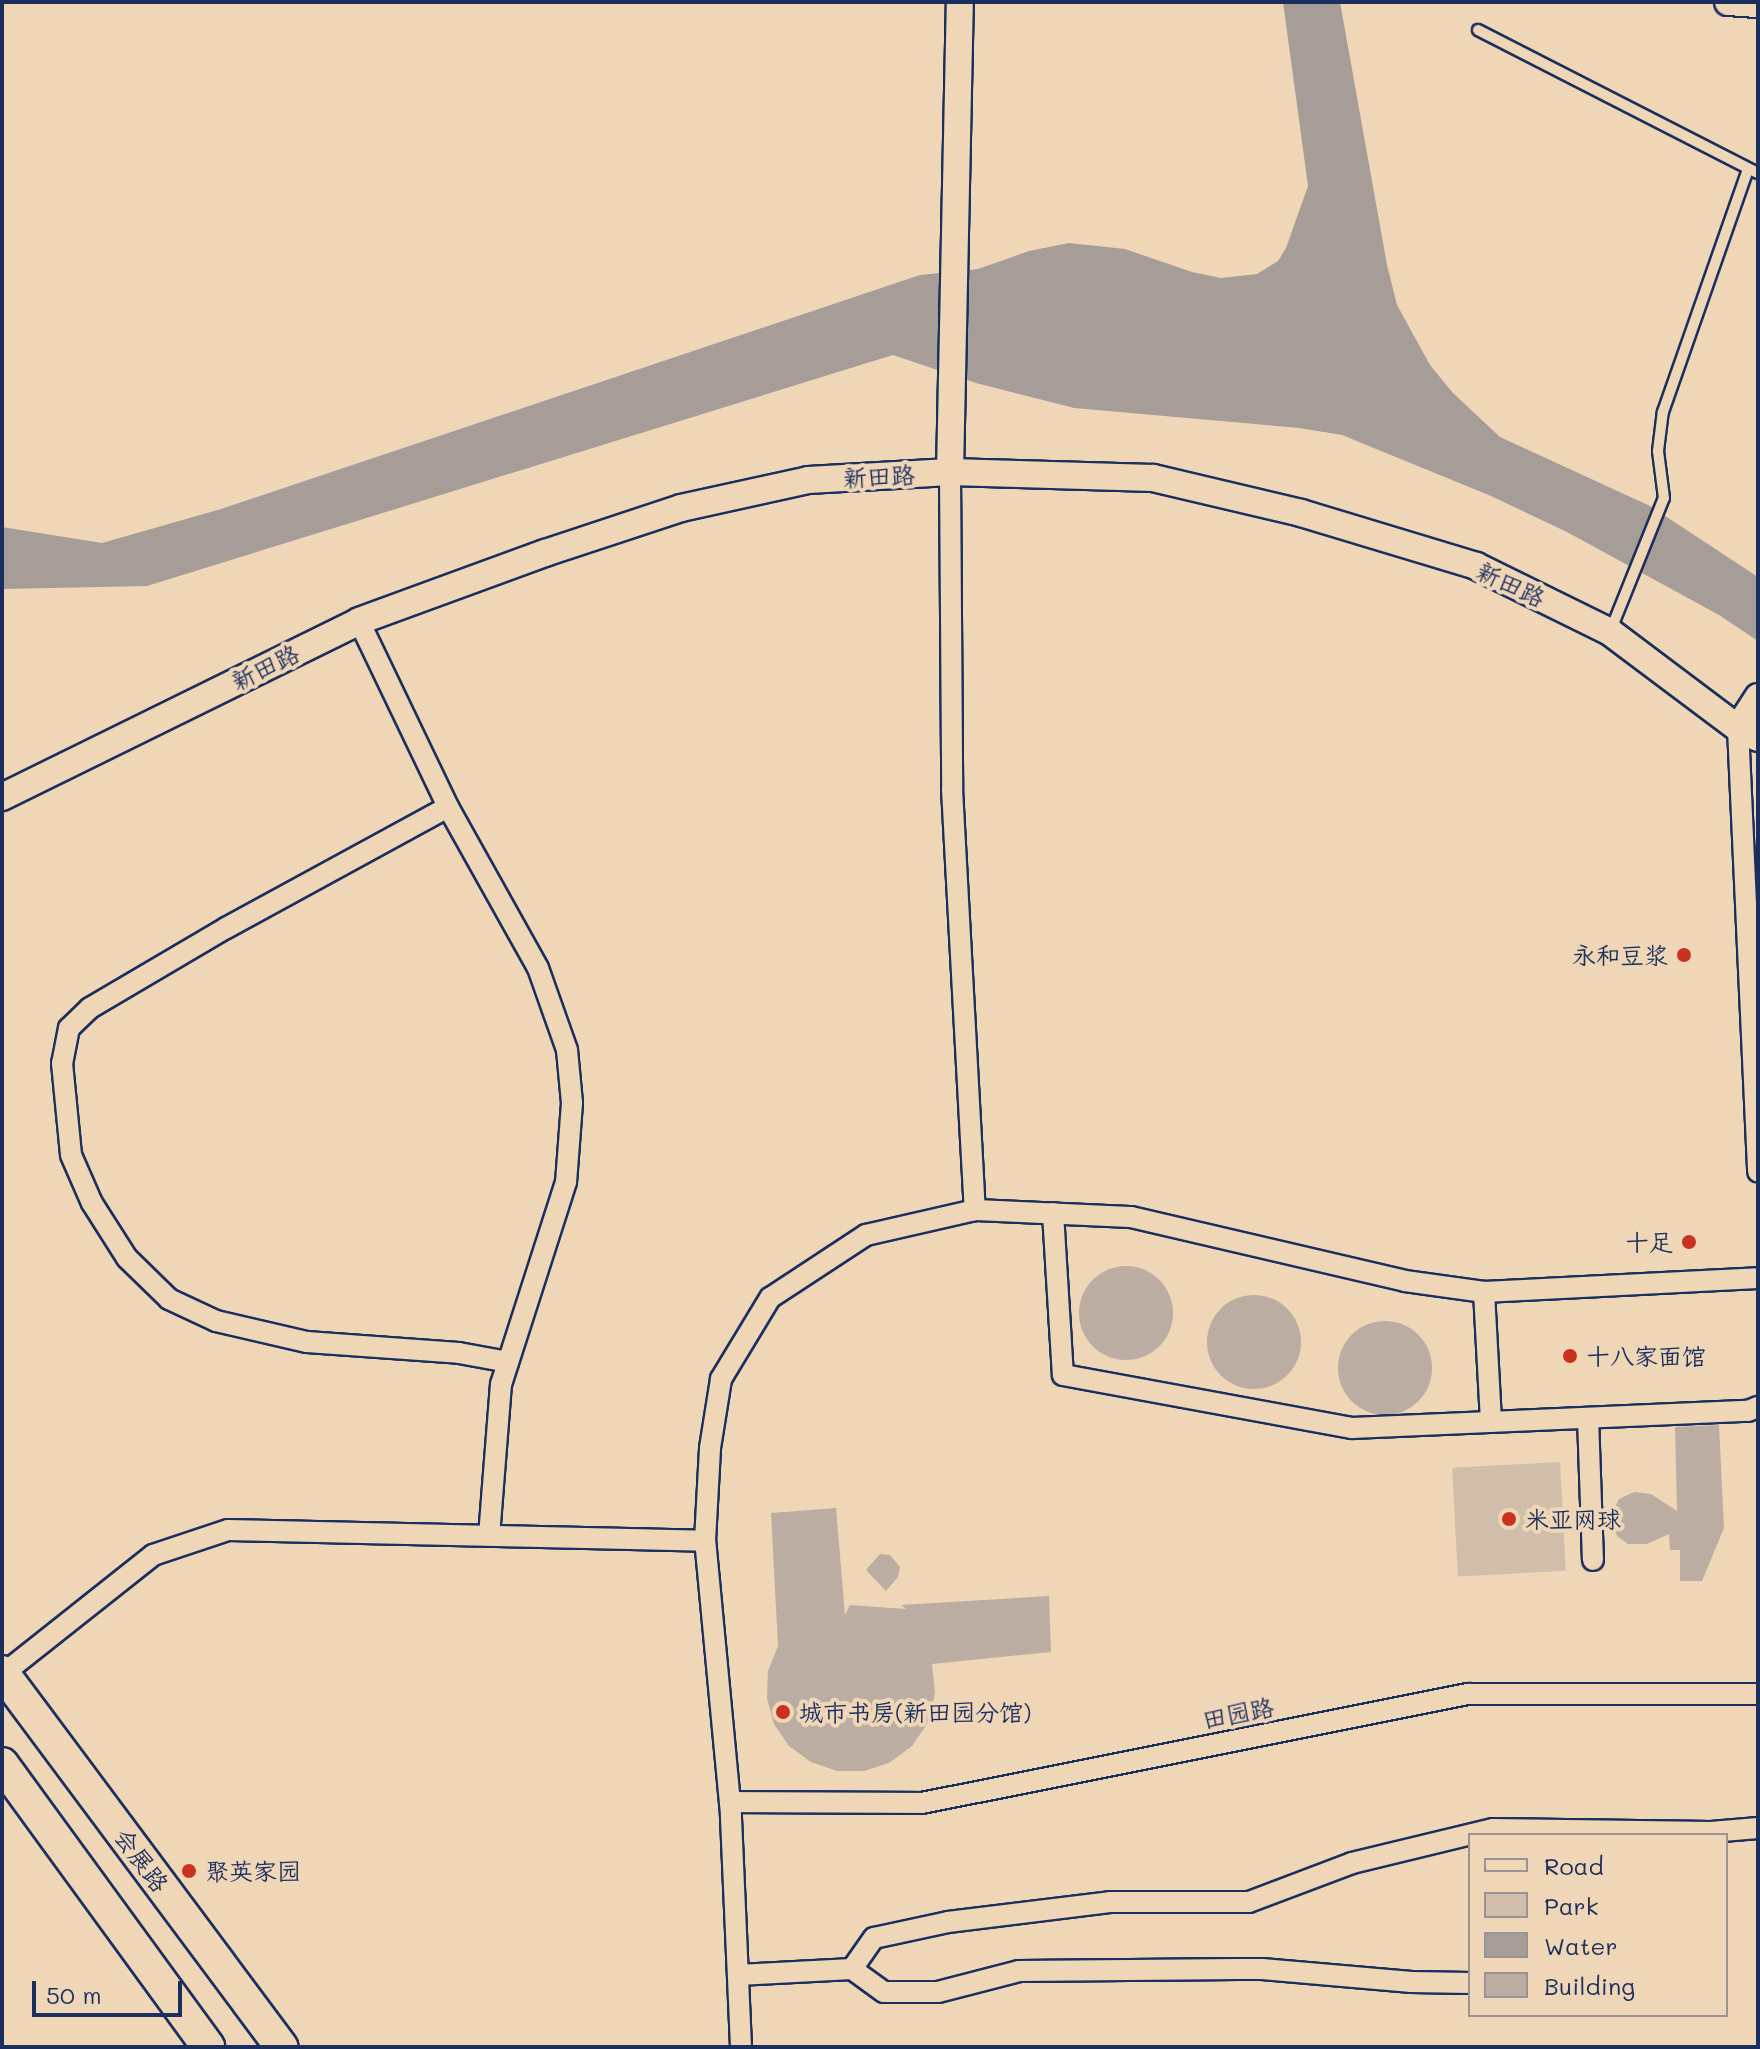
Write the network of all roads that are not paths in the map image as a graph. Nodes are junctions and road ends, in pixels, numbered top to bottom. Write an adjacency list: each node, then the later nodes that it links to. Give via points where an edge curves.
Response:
1 (960, 2): 6 (street)
2 (1728, 2): 3 (street)
3 (1758, 4)
4 (1478, 30): 5 (lane)
5 (1753, 171): 8 (lane, via 1663,412 1658,442 1664,498)
6 (950, 472): 7 (street, 新田路, via 808,480 681,508); 8 (street, 新田路, via 1153,478 1301,513 1476,566); 14 (street, via 952,789)
7 (359, 621): 11 (street, 新田路); 12 (street)
8 (1610, 632): 10 (street, 新田路)
9 (1758, 697): 10 (street)
10 (1748, 733): 13 (street)
11 (2, 797)
12 (448, 807): 18 (street, via 538,968 567,1050 572,1103 566,1182); 18 (street, via 90,1008 69,1028 62,1063 71,1155 92,1203 127,1258 180,1305 216,1321 307,1342 459,1353)
13 (1758, 1172)
14 (975, 1210): 15 (street); 23 (street, via 866,1235 770,1298 721,1379 710,1448)
15 (1053, 1213): 17 (street, via 1131,1217 1405,1281); 21 (street, via 1063,1375 1352,1428)
16 (1758, 1278): 17 (street)
17 (1484, 1292): 21 (street)
18 (508, 1362): 22 (street, via 501,1384)
19 (1758, 1407): 20 (street)
20 (1588, 1418): 21 (street); 24 (street)
21 (1491, 1422)
22 (489, 1536): 23 (street); 25 (street, via 228,1530 153,1555)
23 (705, 1541): 28 (street)
24 (1593, 1560)
25 (3, 1673): 37 (main road, 会展路)
26 (1758, 1694): 28 (street, 田园路, via 1468,1694 922,1803)
27 (2, 1764): 36 (main road)
28 (730, 1802): 34 (street)
29 (1758, 1828): 31 (street)
30 (1476, 1833): 31 (street)
31 (1608, 1833)
32 (1468, 1835): 33 (street, via 1352,1863 1249,1902 1110,1902 948,1922 874,1938)
33 (852, 1969): 34 (street); 35 (street, via 884,1992 938,1992 1019,1971 1262,1969)
34 (738, 1975): 38 (street)
35 (1468, 1983)
36 (208, 2047)
37 (282, 2047)
38 (741, 2047)

